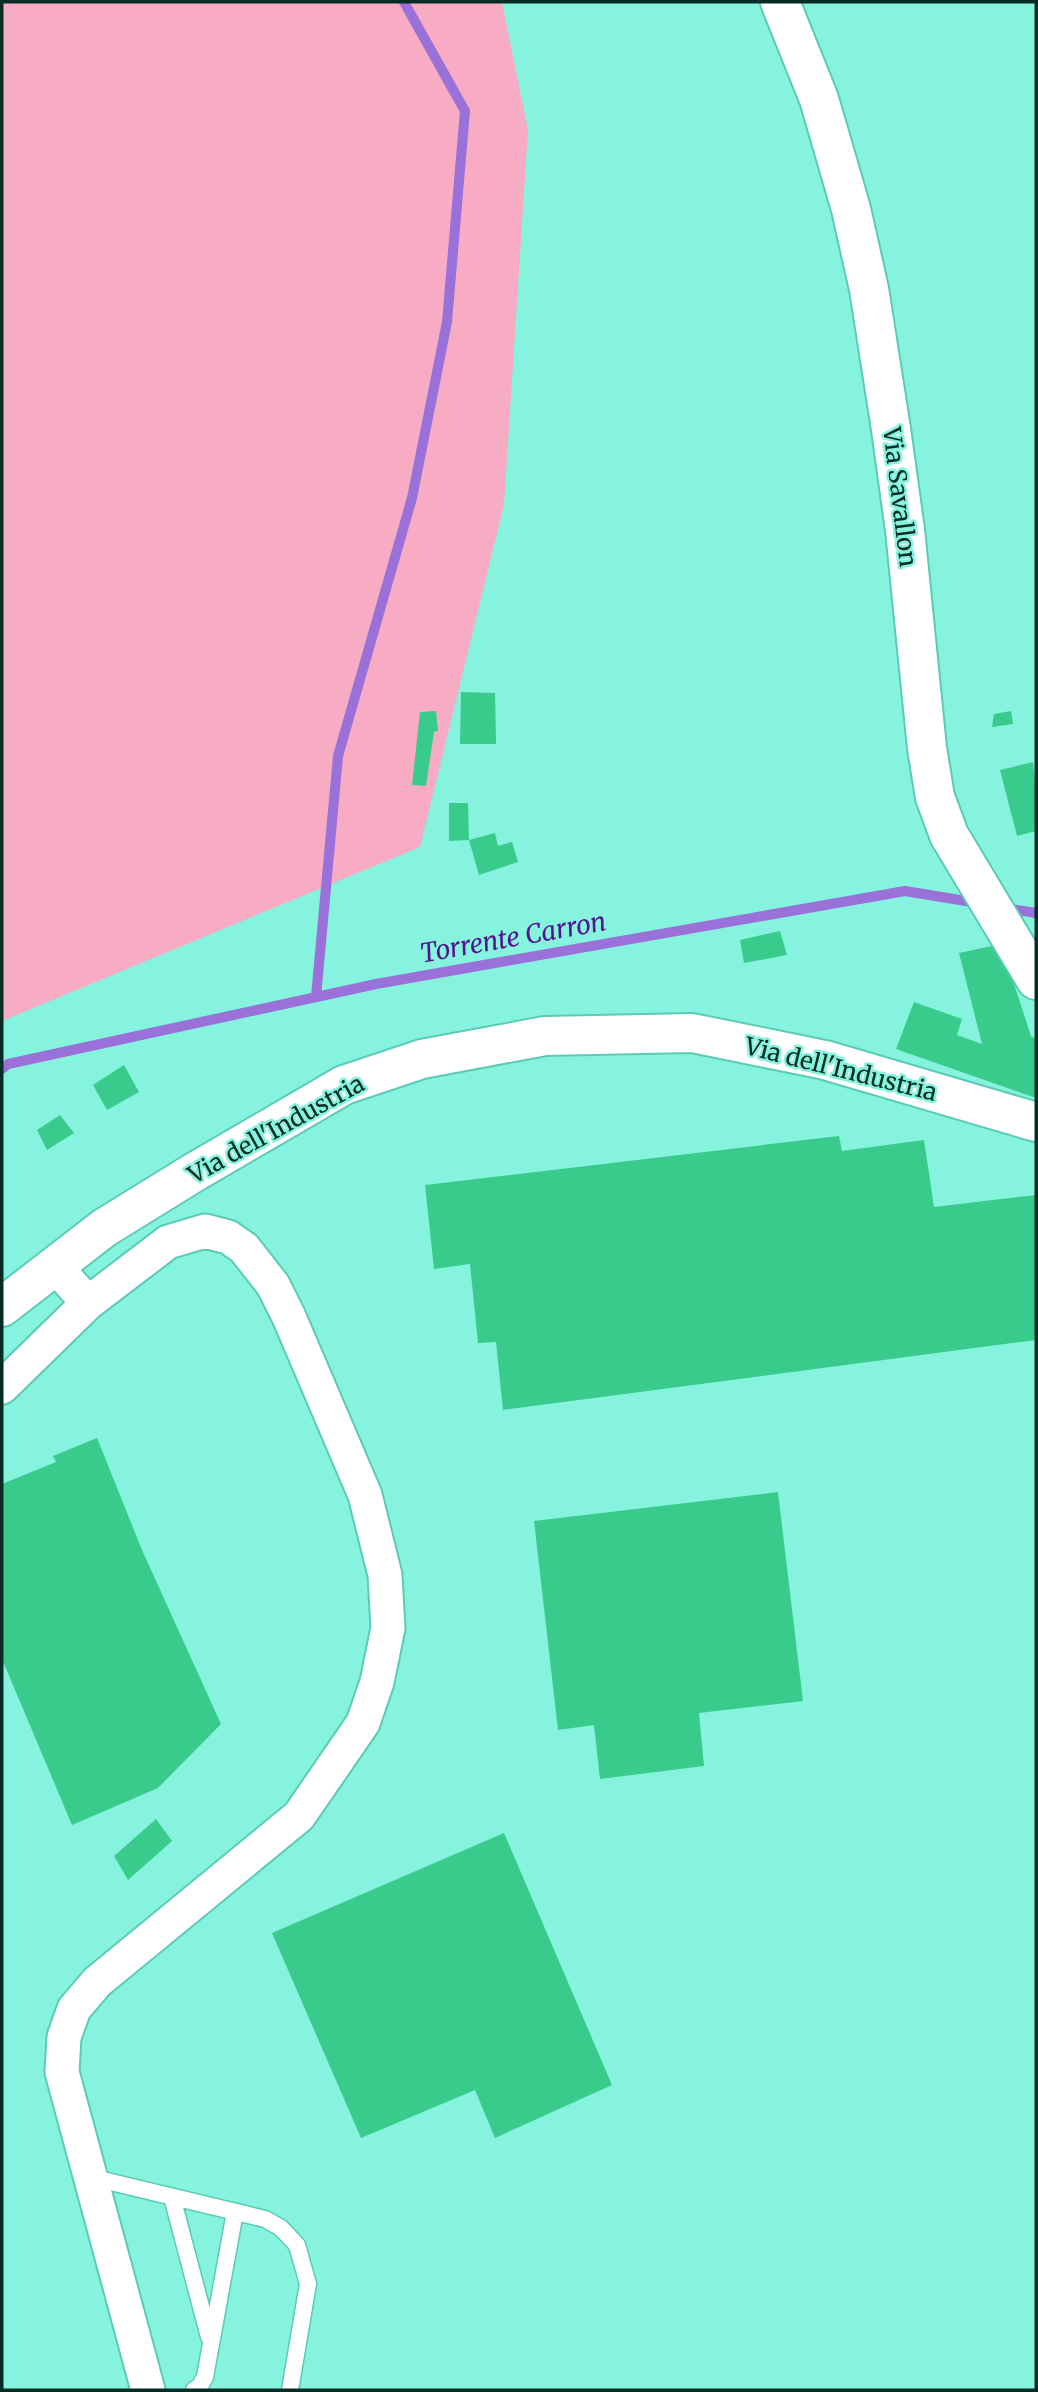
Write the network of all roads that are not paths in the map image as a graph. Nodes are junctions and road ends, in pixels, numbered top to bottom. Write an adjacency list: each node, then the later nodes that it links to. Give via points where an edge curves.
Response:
1 (780, 2): 2 (street, Via Savallon, via 819,99 869,289 905,530 935,797 949,835)
2 (1036, 981)
3 (1036, 1122): 4 (street, Via dell'Industria, via 825,1060 692,1033 545,1036 422,1059 344,1085 104,1228)
4 (55, 1266): 5 (street); 6 (street, Via dell'Industria)
5 (88, 1303): 7 (street); 8 (street, via 168,1242 205,1231 228,1237 244,1248 273,1285 289,1317 365,1495 385,1575 388,1629 363,1723 299,1816 97,1982 74,2009 64,2037 62,2072)
6 (2, 1307)
7 (2, 1387)
8 (90, 2177): 9 (lane); 12 (street)
9 (173, 2197): 10 (lane); 11 (lane)
10 (235, 2212): 11 (lane); 14 (lane, via 281,2228 297,2245 304,2265 308,2284)
11 (211, 2344): 13 (lane, via 205,2377)
12 (148, 2390)
13 (194, 2390)
14 (290, 2390)

